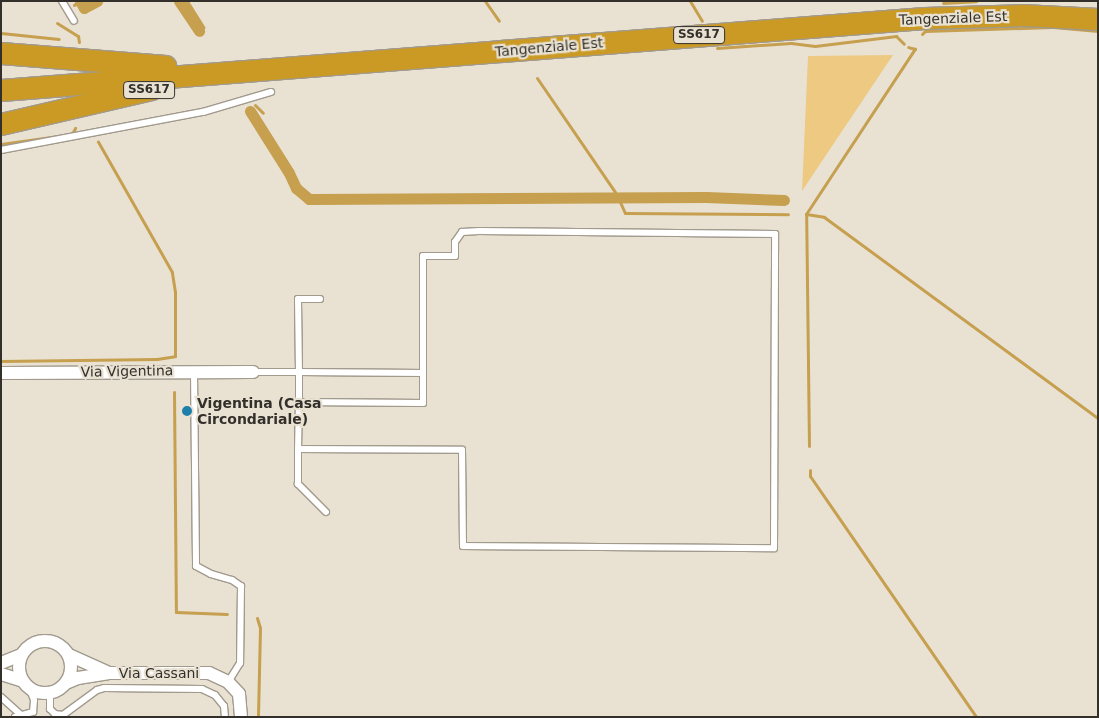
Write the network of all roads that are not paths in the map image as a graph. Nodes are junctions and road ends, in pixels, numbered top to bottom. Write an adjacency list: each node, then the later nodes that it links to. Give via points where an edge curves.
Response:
1 (64, 2): 3 (lane)
2 (1098, 19): 5 (highway, Tangenziale Est / SS617, via 1024,15 924,18)
3 (74, 22)
4 (1, 53): 5 (highway, SS617, via 117,64)
5 (300, 67): 6 (highway, Tangenziale Est / SS617); 8 (highway, SS617, via 141,91)
6 (1, 90)
7 (271, 92): 9 (lane, via 204,112)
8 (1, 124)
9 (1, 150)
10 (320, 299): 14 (lane, via 298,299)
11 (194, 371): 12 (street, Via Vigentina); 13 (street, Via Vigentina); 25 (lane, via 196,566 241,586 240,663)
12 (1, 372)
13 (254, 372): 14 (lane)
14 (299, 372): 15 (lane); 16 (lane)
15 (423, 373): 16 (lane, via 423,402); 17 (lane, via 423,256 455,256 455,242 462,232 775,234 774,548 463,546 462,450)
16 (299, 402): 17 (lane)
17 (298, 449): 18 (lane, via 298,484)
18 (326, 512)
19 (21, 655): 20 (street, Via Cassani, via 33,644 49,641 64,648); 21 (street, Via Cassani); 24 (street, via 18,663)
20 (68, 655): 22 (street, Via Cassani); 26 (street, via 71,670)
21 (1, 663)
22 (108, 673): 25 (street, Via Cassani, via 209,673); 26 (street, Via Cassani)
23 (1, 674): 24 (street)
24 (21, 680): 27 (street)
25 (228, 682): 32 (street, via 239,694)
26 (66, 683): 28 (street, Via Cassani)
27 (30, 690): 28 (street); 30 (lane, via 34,700 33,712)
28 (56, 692): 31 (lane, via 50,696 50,709 63,715 104,688 202,689 215,695 224,706)
29 (1, 697): 30 (lane)
30 (18, 716)
31 (225, 717)
32 (241, 717)

